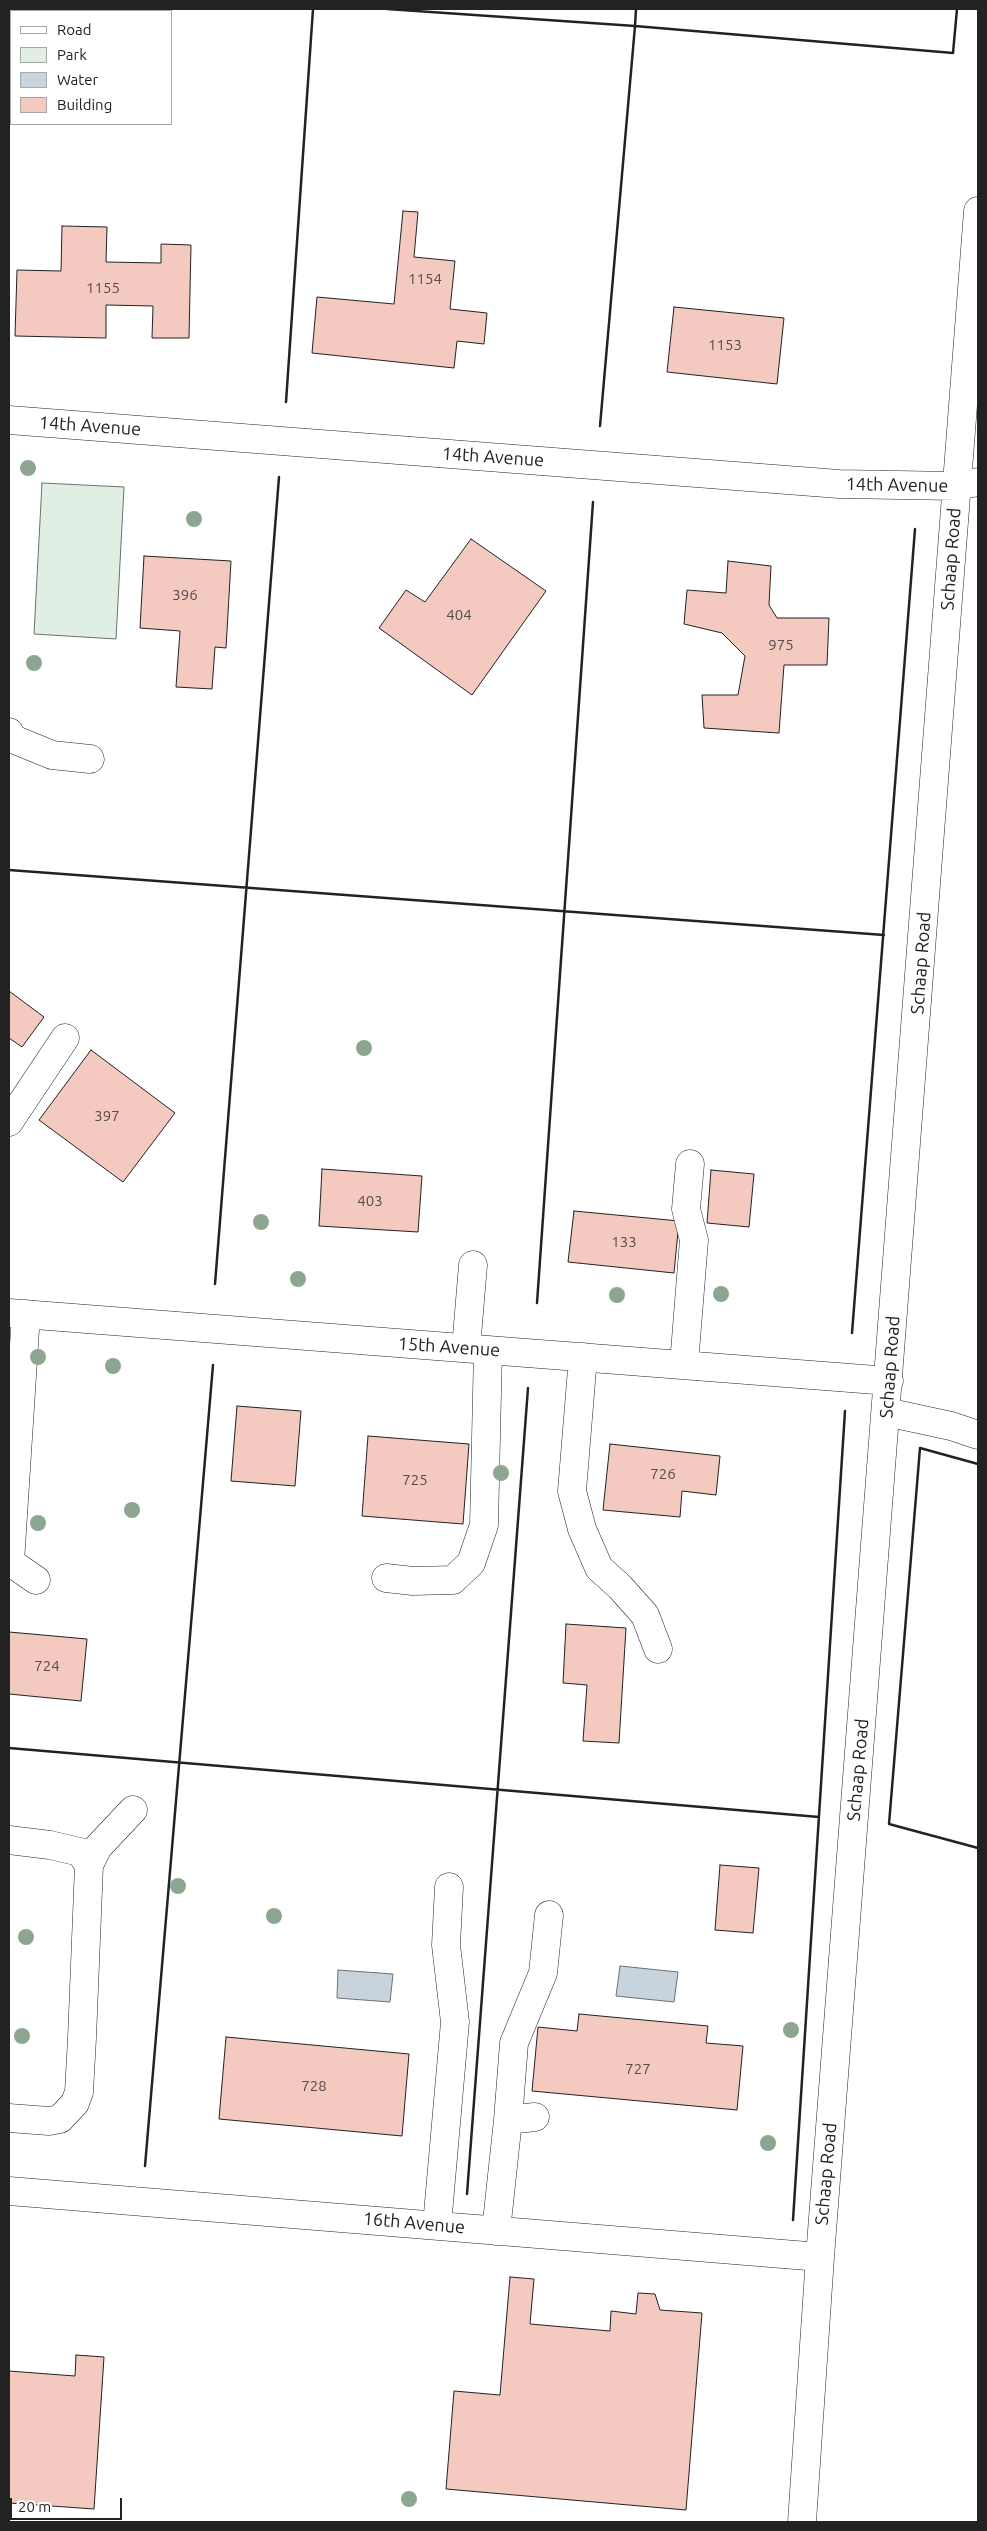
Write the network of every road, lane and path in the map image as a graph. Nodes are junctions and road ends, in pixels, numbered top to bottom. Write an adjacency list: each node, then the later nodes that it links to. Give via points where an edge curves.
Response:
1 (978, 211): 3 (street, Schaap Road)
2 (9, 420): 3 (street, 14th Avenue, via 839,484)
3 (967, 484): 14 (street, Schaap Road)
4 (9, 732): 5 (street, via 13,739 52,755)
5 (90, 759)
6 (65, 1038): 7 (street)
7 (9, 1122)
8 (690, 1164): 13 (street, via 686,1209 694,1240)
9 (473, 1265): 11 (street)
10 (18, 1314): 11 (street, 15th Avenue); 18 (street, via 10,1562)
11 (477, 1349): 12 (street, 15th Avenue); 17 (street, via 484,1525 471,1563 453,1580)
12 (583, 1357): 13 (street, 15th Avenue); 19 (street, via 572,1491 582,1529 599,1568 645,1615)
13 (684, 1364): 14 (street, 15th Avenue)
14 (889, 1381): 15 (street, Schaap Road)
15 (886, 1412): 16 (street); 31 (street, Schaap Road)
16 (978, 1435)
17 (386, 1578)
18 (36, 1580)
19 (658, 1649)
20 (133, 1810): 22 (street, via 98,1847)
21 (9, 1840): 22 (street, via 80,1852)
22 (89, 1865): 26 (street, via 79,2092 60,2119)
23 (449, 1886): 29 (street, via 446,1944 454,2022)
24 (549, 1915): 27 (street, via 543,1973 514,2043)
25 (535, 2117): 27 (street)
26 (9, 2118)
27 (508, 2120): 30 (street)
28 (9, 2191): 29 (street, 16th Avenue)
29 (437, 2225): 30 (street, 16th Avenue)
30 (496, 2230): 31 (street, 16th Avenue)
31 (820, 2257): 32 (street, Schaap Road)
32 (802, 2522)

